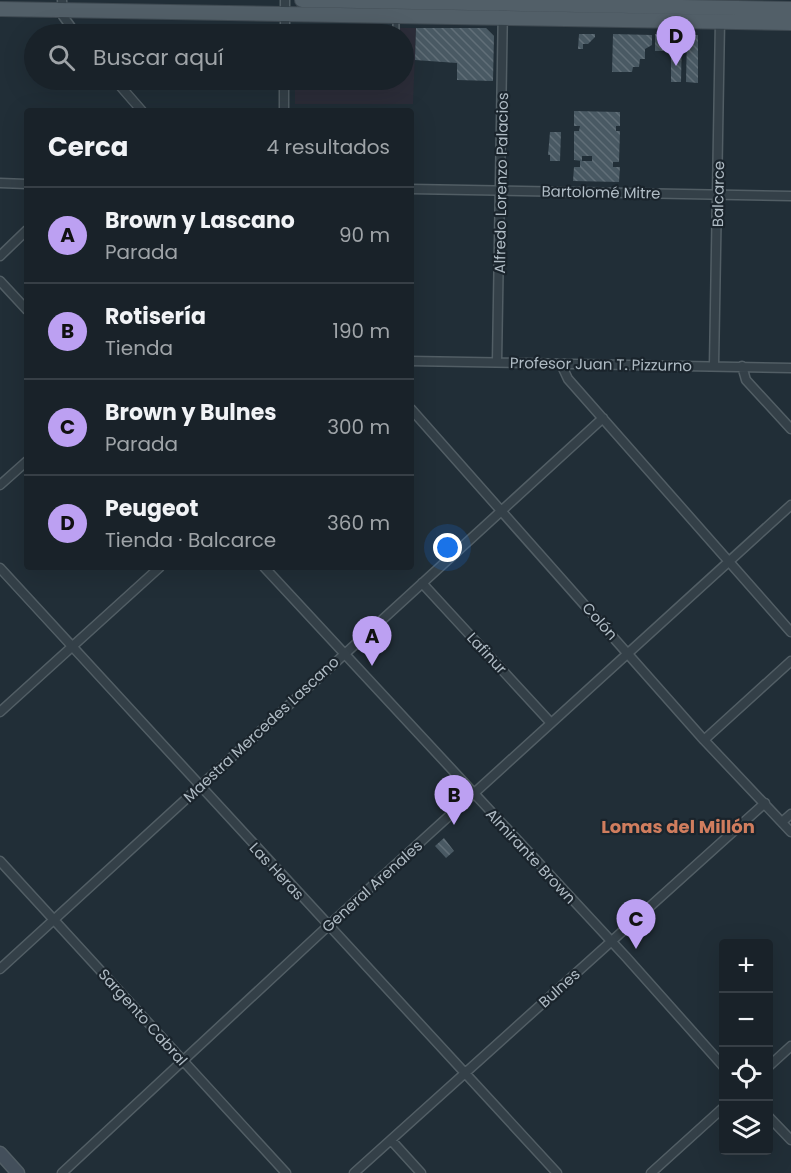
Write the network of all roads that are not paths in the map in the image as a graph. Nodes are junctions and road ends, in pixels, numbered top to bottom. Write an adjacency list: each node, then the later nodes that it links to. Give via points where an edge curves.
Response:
1 (302, 0): 2 (main road)
2 (426, 1): 7 (main road)
3 (62, 5): 4 (main road); 5 (main road); 11 (street)
4 (286, 6): 8 (main road); 12 (street)
5 (0, 9)
6 (791, 9): 7 (main road)
7 (503, 10): 8 (main road); 9 (main road); 21 (street, Alfredo Lorenzo Palacios)
8 (396, 14): 13 (lane)
9 (720, 21): 10 (main road); 22 (street, Balcarce)
10 (791, 23)
11 (67, 24)
12 (285, 24)
13 (396, 24)
14 (124, 90): 16 (street)
15 (284, 90): 17 (street)
16 (139, 108)
17 (284, 108)
18 (0, 183): 19 (street)
19 (24, 184)
20 (414, 189): 21 (street, Bartolomé Mitre)
21 (501, 190): 22 (street, Bartolomé Mitre); 29 (street, Alfredo Lorenzo Palacios)
22 (718, 195): 23 (street, Bartolomé Mitre); 31 (street, Balcarce)
23 (791, 196)
24 (24, 233): 25 (street)
25 (0, 256)
26 (0, 281): 27 (street)
27 (24, 307)
28 (414, 361): 29 (street, Profesor Juan T. Pizzurno)
29 (497, 362): 30 (street, Profesor Juan T. Pizzurno)
30 (561, 364): 31 (street, Profesor Juan T. Pizzurno); 35 (street, via 568,379)
31 (714, 366): 32 (street, Profesor Juan T. Pizzurno)
32 (742, 366): 33 (street, Profesor Juan T. Pizzurno); 36 (street, via 746,380)
33 (791, 368)
34 (414, 412): 40 (street, Colón)
35 (603, 418): 40 (street, Maestra Mercedes Lascano); 41 (street)
36 (791, 429)
37 (24, 464): 38 (street)
38 (0, 485)
39 (791, 505): 41 (street, General Arenales)
40 (501, 511): 45 (street, Maestra Mercedes Lascano); 48 (street, Colón)
41 (730, 561): 46 (street); 48 (street, General Arenales)
42 (0, 568): 47 (street, Las Heras)
43 (156, 570): 47 (street)
44 (267, 570): 49 (street, Almirante Brown)
45 (422, 583): 49 (street, Maestra Mercedes Lascano); 52 (street, Lafinur)
46 (791, 632)
47 (71, 646): 51 (street); 54 (street, Las Heras)
48 (629, 653): 52 (street, General Arenales); 53 (street, Colón)
49 (342, 654): 54 (street, Maestra Mercedes Lascano); 55 (street, Almirante Brown)
50 (791, 662): 53 (street)
51 (0, 712)
52 (551, 723): 55 (street, General Arenales)
53 (704, 740): 56 (street, Colón)
54 (198, 786): 61 (street, Maestra Mercedes Lascano); 62 (street, Las Heras)
55 (474, 793): 62 (street, General Arenales); 63 (street, Almirante Brown)
56 (765, 803): 58 (street, Colón); 63 (street, Bulnes)
57 (791, 814): 58 (street)
58 (782, 822): 59 (street, Colón)
59 (791, 832)
60 (0, 861): 61 (street, Sargento Cabral)
61 (54, 920): 64 (street, Maestra Mercedes Lascano); 66 (street, Sargento Cabral)
62 (328, 926): 66 (street, General Arenales); 69 (street, Las Heras)
63 (611, 942): 67 (street, Almirante Brown); 69 (street, Bulnes)
64 (0, 969)
65 (791, 1046): 68 (street)
66 (182, 1060): 76 (street, General Arenales); 77 (street, Sargento Cabral)
67 (719, 1062)
68 (773, 1062)
69 (464, 1072): 72 (street, Bulnes); 80 (street, Las Heras)
70 (719, 1111): 81 (street)
71 (773, 1121): 73 (street)
72 (391, 1140): 78 (street, Bulnes); 79 (street)
73 (791, 1140)
74 (0, 1153): 75 (street)
75 (18, 1173)
76 (62, 1173)
77 (286, 1173)
78 (354, 1173)
79 (421, 1173)
80 (557, 1173)
81 (651, 1173)

